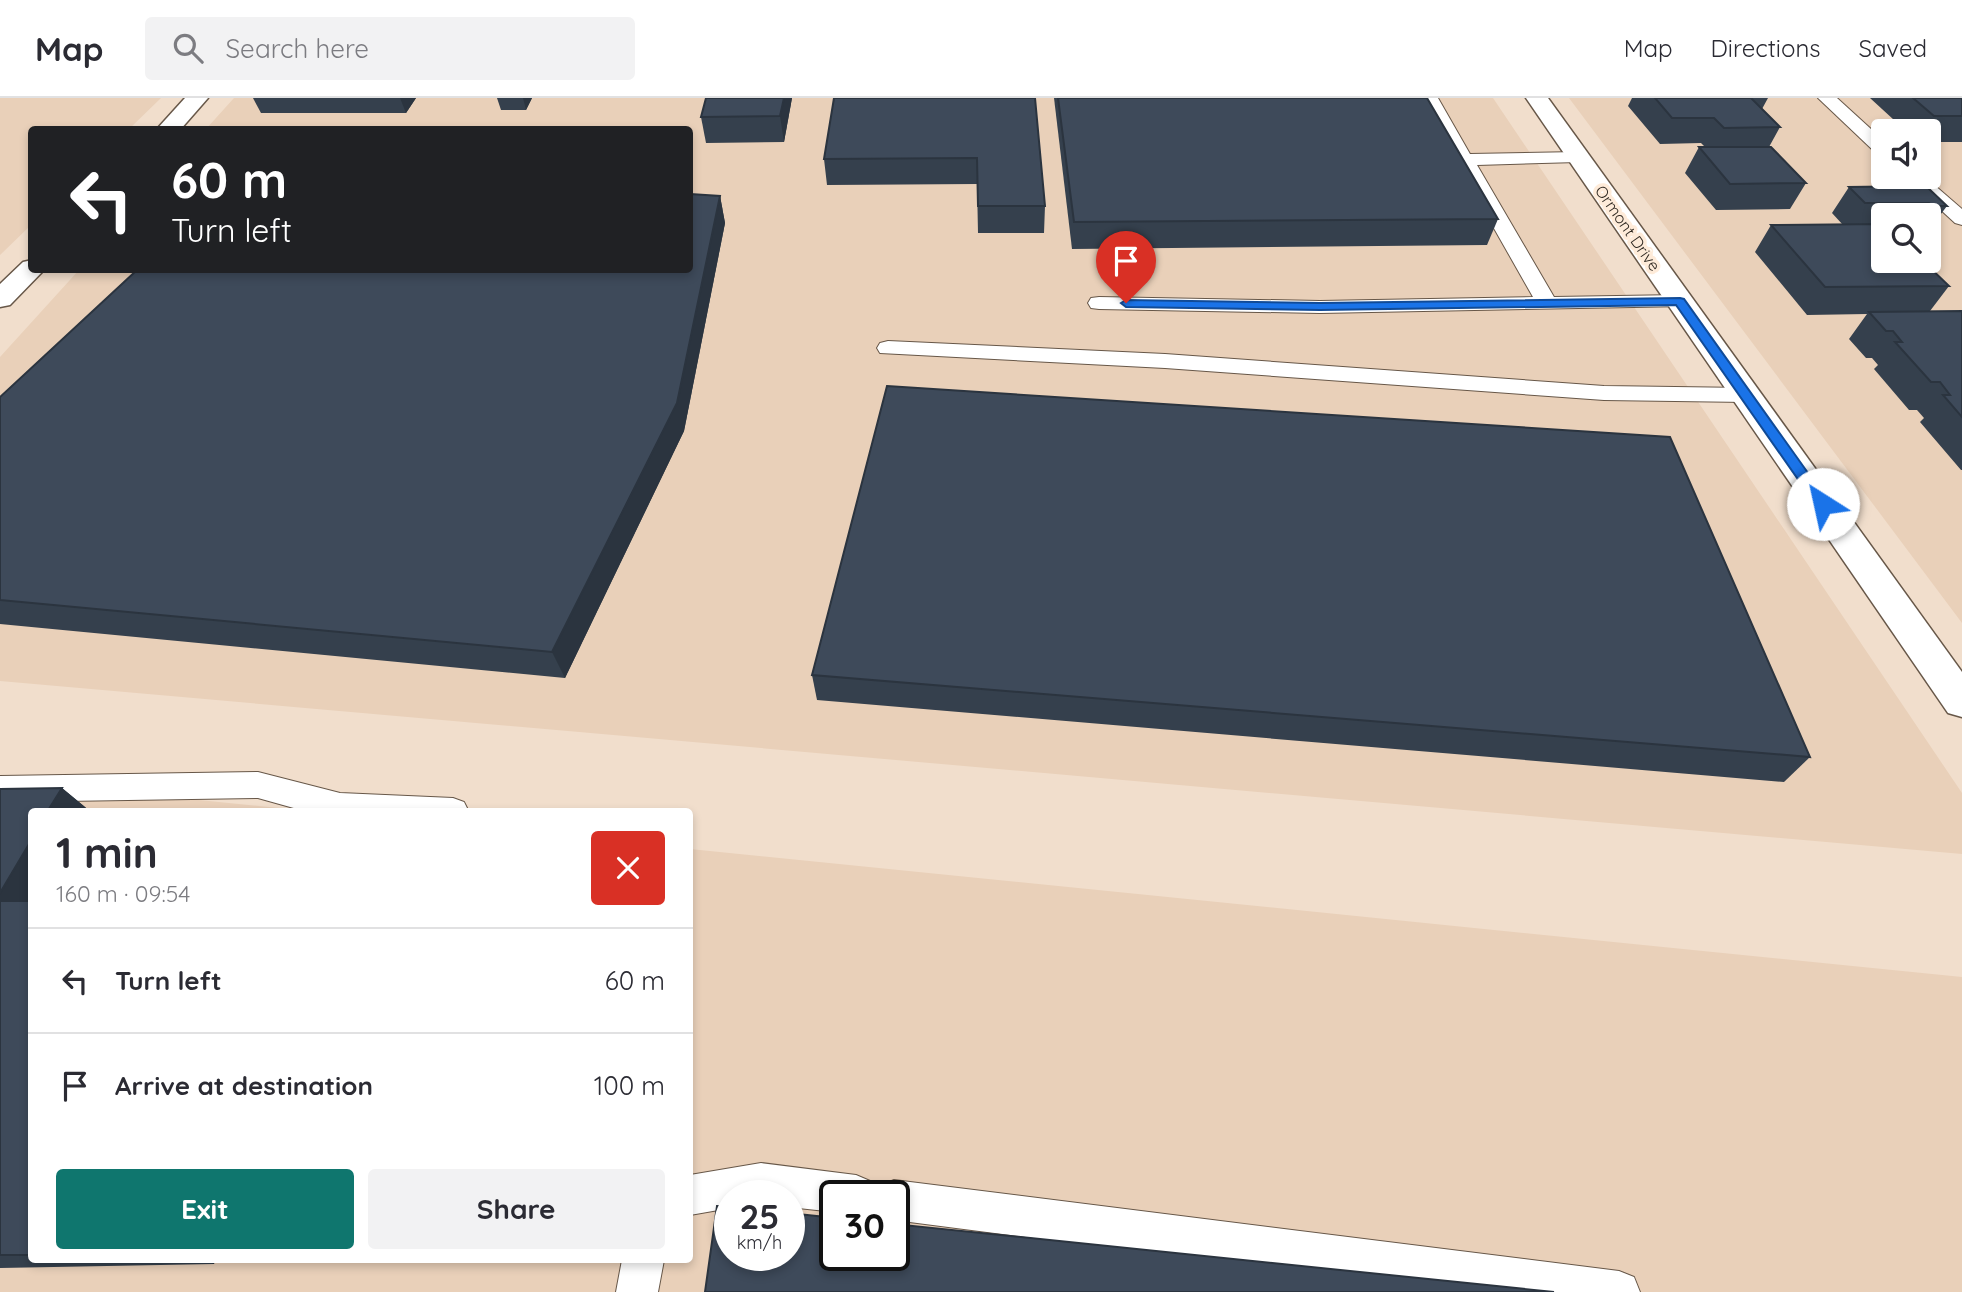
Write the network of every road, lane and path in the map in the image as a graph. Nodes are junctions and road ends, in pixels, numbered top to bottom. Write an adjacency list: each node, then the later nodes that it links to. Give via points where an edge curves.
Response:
1 (197, 98): 5 (street)
2 (1429, 98): 8 (lane)
3 (1537, 98): 7 (street, Ormont Drive)
4 (1827, 98): 6 (lane)
5 (171, 126)
6 (1871, 139)
7 (1578, 157): 8 (lane); 13 (street, Ormont Drive)
8 (1465, 160): 14 (lane)
9 (1928, 189): 10 (lane)
10 (1962, 219)
11 (28, 272): 12 (street)
12 (0, 299)
13 (1680, 301): 14 (lane); 17 (street, Ormont Drive)
14 (1546, 302): 15 (lane, via 1320,307)
15 (1099, 303)
16 (888, 348): 17 (lane, via 1165,361 1604,393)
17 (1746, 394): 18 (street, Ormont Drive)
18 (1962, 702)
19 (0, 789): 20 (lane, via 258,785 341,807)
20 (363, 808)
21 (819, 1190): 22 (lane, via 761,1183)
22 (693, 1194)
23 (910, 1202): 26 (lane)
24 (642, 1263): 25 (lane)
25 (637, 1292)
26 (1619, 1292)

